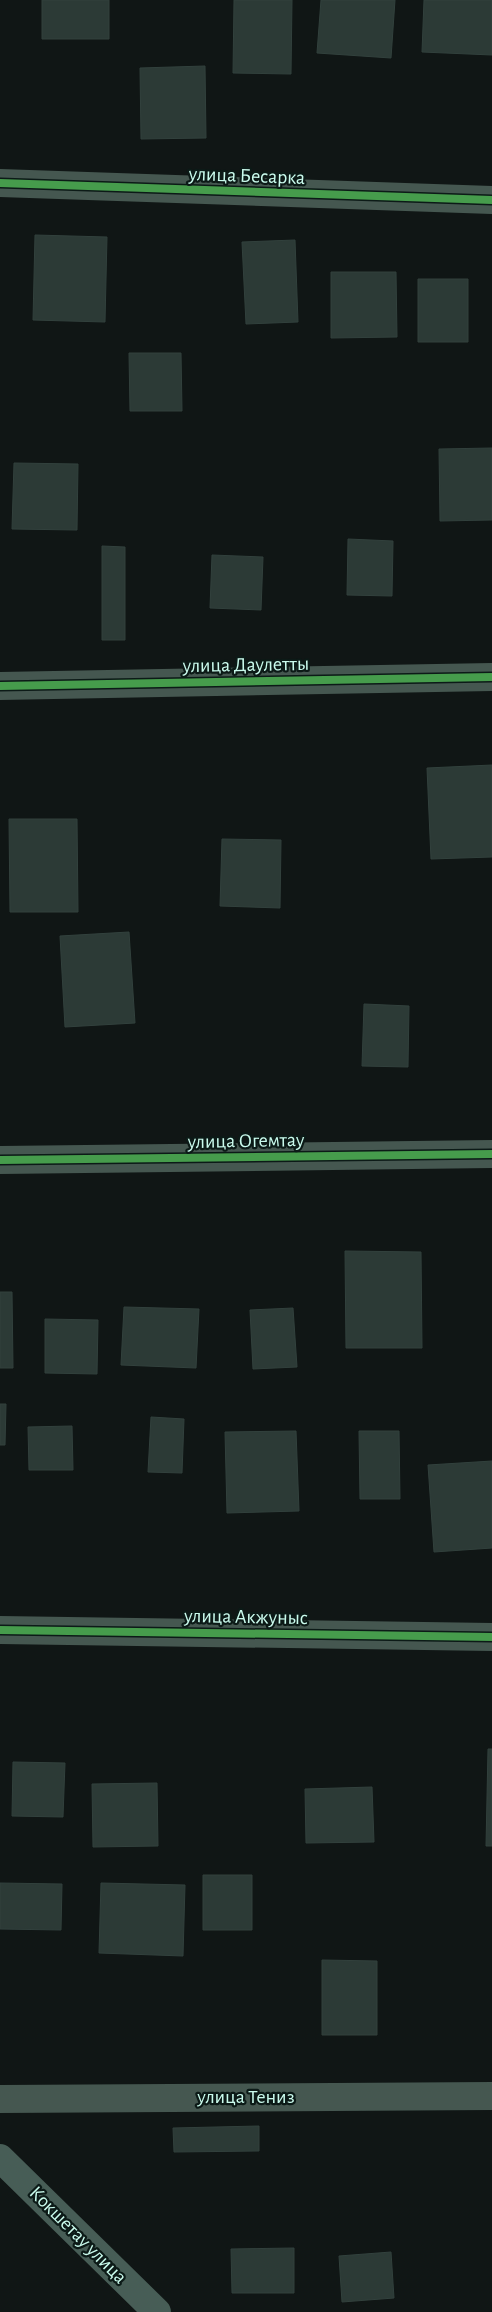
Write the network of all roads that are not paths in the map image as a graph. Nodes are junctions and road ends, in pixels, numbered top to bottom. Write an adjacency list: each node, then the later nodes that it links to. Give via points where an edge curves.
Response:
1 (0, 184): 2 (street, улица Бесарка)
2 (492, 200)
3 (492, 677): 4 (street, улица Даулетты)
4 (0, 686)
5 (492, 1154): 6 (street, улица Огемтау)
6 (0, 1160)
7 (0, 1630): 8 (street, улица Акжуныс)
8 (492, 1637)
9 (492, 2096): 10 (street, улица Тениз)
10 (0, 2099)
11 (0, 2158): 12 (main road, Кокшетау улица)
12 (157, 2312)

